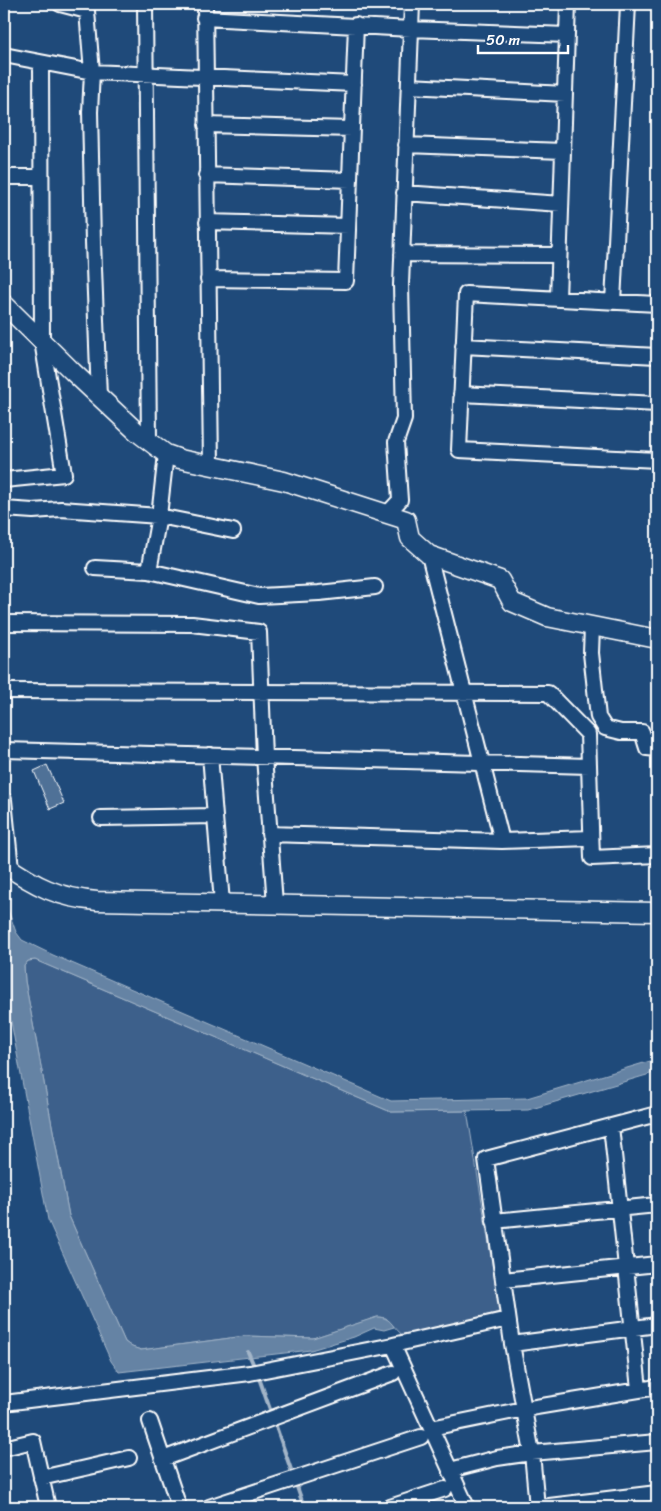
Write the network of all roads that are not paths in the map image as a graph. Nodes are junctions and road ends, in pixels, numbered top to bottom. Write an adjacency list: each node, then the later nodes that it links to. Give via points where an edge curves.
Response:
1 (60, 4): 13 (street, via 87,11)
2 (145, 4): 14 (street)
3 (205, 4): 7 (street)
4 (412, 4): 9 (street)
5 (568, 4): 10 (street)
6 (628, 4): 35 (street)
7 (204, 18): 8 (street); 15 (street)
8 (356, 25): 9 (street); 16 (street)
9 (411, 29): 10 (street); 17 (street)
10 (567, 35): 18 (street)
11 (4, 55): 12 (street)
12 (41, 63): 13 (street); 25 (street)
13 (92, 72): 14 (street); 42 (street, via 90,122)
14 (146, 76): 15 (street); 44 (street)
15 (205, 76): 16 (street); 19 (street)
16 (354, 84): 20 (street)
17 (409, 86): 18 (street); 21 (street)
18 (565, 94): 22 (street)
19 (206, 125): 20 (street); 23 (street)
20 (352, 129): 26 (street)
21 (406, 145): 22 (street); 27 (street)
22 (563, 151): 28 (street)
23 (206, 175): 26 (street); 29 (street)
24 (4, 177): 25 (street)
25 (41, 177): 38 (street)
26 (350, 180): 30 (street)
27 (404, 193): 28 (street); 31 (street)
28 (561, 204): 32 (street)
29 (207, 222): 30 (street); 33 (street)
30 (348, 226): 33 (street, via 346,281)
31 (402, 254): 32 (street); 50 (street, via 404,419 396,442 400,500)
32 (560, 255): 34 (street)
33 (208, 279): 47 (street)
34 (558, 299): 35 (street); 39 (street, via 466,294)
35 (613, 302): 37 (street)
36 (4, 304): 38 (street)
37 (657, 304)
38 (42, 341): 42 (street); 48 (street, via 64,474)
39 (463, 346): 40 (street); 41 (street)
40 (657, 356)
41 (461, 394): 43 (street); 46 (street, via 458,450)
42 (99, 397): 44 (street)
43 (657, 404)
44 (149, 441): 45 (street)
45 (166, 454): 47 (street); 51 (street)
46 (657, 460)
47 (211, 466): 50 (street, via 284,481)
48 (4, 480)
49 (4, 509): 51 (street, via 61,509)
50 (388, 514): 53 (street, via 406,520 410,538)
51 (159, 516): 52 (street); 55 (street)
52 (233, 531)
53 (428, 555): 58 (street, via 500,580 512,602 547,617); 62 (street)
54 (95, 568): 55 (street)
55 (149, 572): 56 (street, via 259,596)
56 (375, 587)
57 (4, 623): 61 (street, via 192,624 259,632)
58 (592, 626): 59 (street); 63 (street, via 591,653 598,717 605,728 642,732 647,748)
59 (657, 640)
60 (4, 691): 61 (street)
61 (261, 691): 62 (street); 66 (street)
62 (464, 692): 67 (street); 68 (street, via 548,693 588,734)
63 (657, 749)
64 (4, 750): 65 (street)
65 (210, 755): 66 (street); 70 (street)
66 (264, 757): 67 (street); 72 (street)
67 (482, 763): 68 (street); 74 (street)
68 (589, 766): 73 (street)
69 (4, 800): 76 (street)
70 (215, 816): 71 (street); 77 (street)
71 (101, 818)
72 (270, 834): 74 (street); 78 (street)
73 (591, 838): 74 (street); 75 (street, via 592,858)
74 (502, 841)
75 (657, 855)
76 (7, 867): 77 (street, via 46,890 84,900)
77 (222, 903): 78 (street)
78 (275, 904): 79 (street)
79 (657, 912)
80 (657, 1114): 81 (street)
81 (611, 1126): 83 (street); 84 (street, via 486,1159)
82 (657, 1205): 83 (street)
83 (620, 1209): 84 (street); 86 (street)
84 (494, 1221): 87 (street)
85 (657, 1264): 86 (street)
86 (626, 1267): 87 (street); 90 (street)
87 (503, 1280): 88 (street)
88 (508, 1319): 91 (street); 92 (street)
89 (657, 1325): 90 (street)
90 (633, 1328): 91 (street); 95 (street)
91 (512, 1344): 97 (street)
92 (393, 1345): 96 (street, via 250,1373); 99 (street)
93 (393, 1373): 104 (street)
94 (657, 1387): 95 (street)
95 (639, 1389): 97 (street)
96 (4, 1403)
97 (524, 1409): 99 (street); 102 (street)
98 (150, 1421): 104 (street)
99 (426, 1433): 105 (street); 111 (street)
100 (657, 1442): 102 (street)
101 (4, 1448): 106 (street, via 33,1442)
102 (532, 1453): 105 (street); 114 (street)
103 (129, 1458): 106 (street)
104 (163, 1459): 110 (street)
105 (450, 1470): 113 (street)
106 (41, 1478): 109 (street)
107 (445, 1489): 112 (street)
108 (657, 1493): 114 (street)
109 (48, 1507)
110 (179, 1507)
111 (209, 1507)
112 (390, 1507)
113 (466, 1507)
114 (539, 1507)

